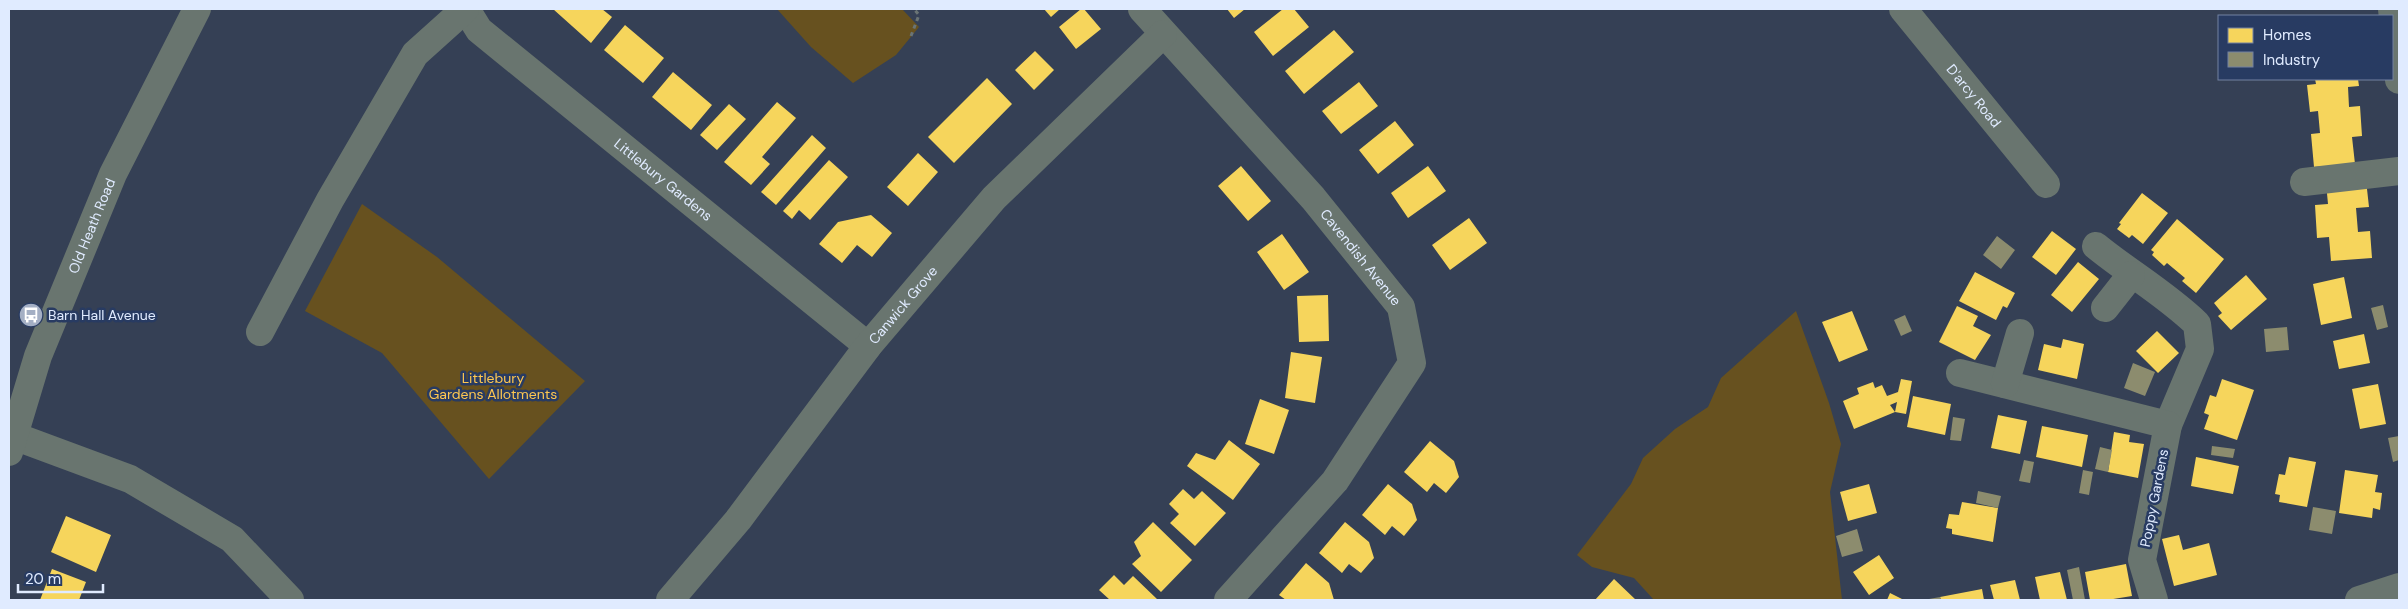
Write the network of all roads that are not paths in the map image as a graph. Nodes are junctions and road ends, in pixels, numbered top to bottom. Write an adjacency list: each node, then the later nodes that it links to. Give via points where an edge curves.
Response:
1 (197, 9): 20 (street, Old Heath Road, via 113,174 38,356)
2 (466, 9): 14 (street, via 415,54 330,200); 16 (street, Littlebury Gardens, via 478,30)
3 (1142, 9): 6 (street, Cavendish Avenue)
4 (1903, 9): 10 (street, D'arcy Road)
5 (2393, 19): 7 (street)
6 (1163, 34): 16 (street, Canwick Grove, via 994,198); 24 (street, Cavendish Avenue, via 1312,198 1401,307 1412,364 1335,481)
7 (2399, 80)
8 (2399, 171): 9 (street)
9 (2304, 182)
10 (2046, 184)
11 (2096, 246): 12 (street, Poppy Gardens)
12 (2131, 275): 13 (street); 19 (street, Poppy Gardens, via 2158,291 2197,324 2200,349)
13 (2105, 308)
14 (260, 332)
15 (2020, 333): 18 (street)
16 (868, 346): 23 (street, Canwick Grove, via 738,520)
17 (1960, 373): 18 (street)
18 (2005, 384): 19 (street)
19 (2168, 425): 25 (street, Poppy Gardens, via 2142,560)
20 (11, 444): 22 (street, via 130,479 232,539)
21 (2399, 587): 26 (street)
22 (290, 600)
23 (670, 600)
24 (1228, 600)
25 (2154, 600)
26 (2359, 600)

